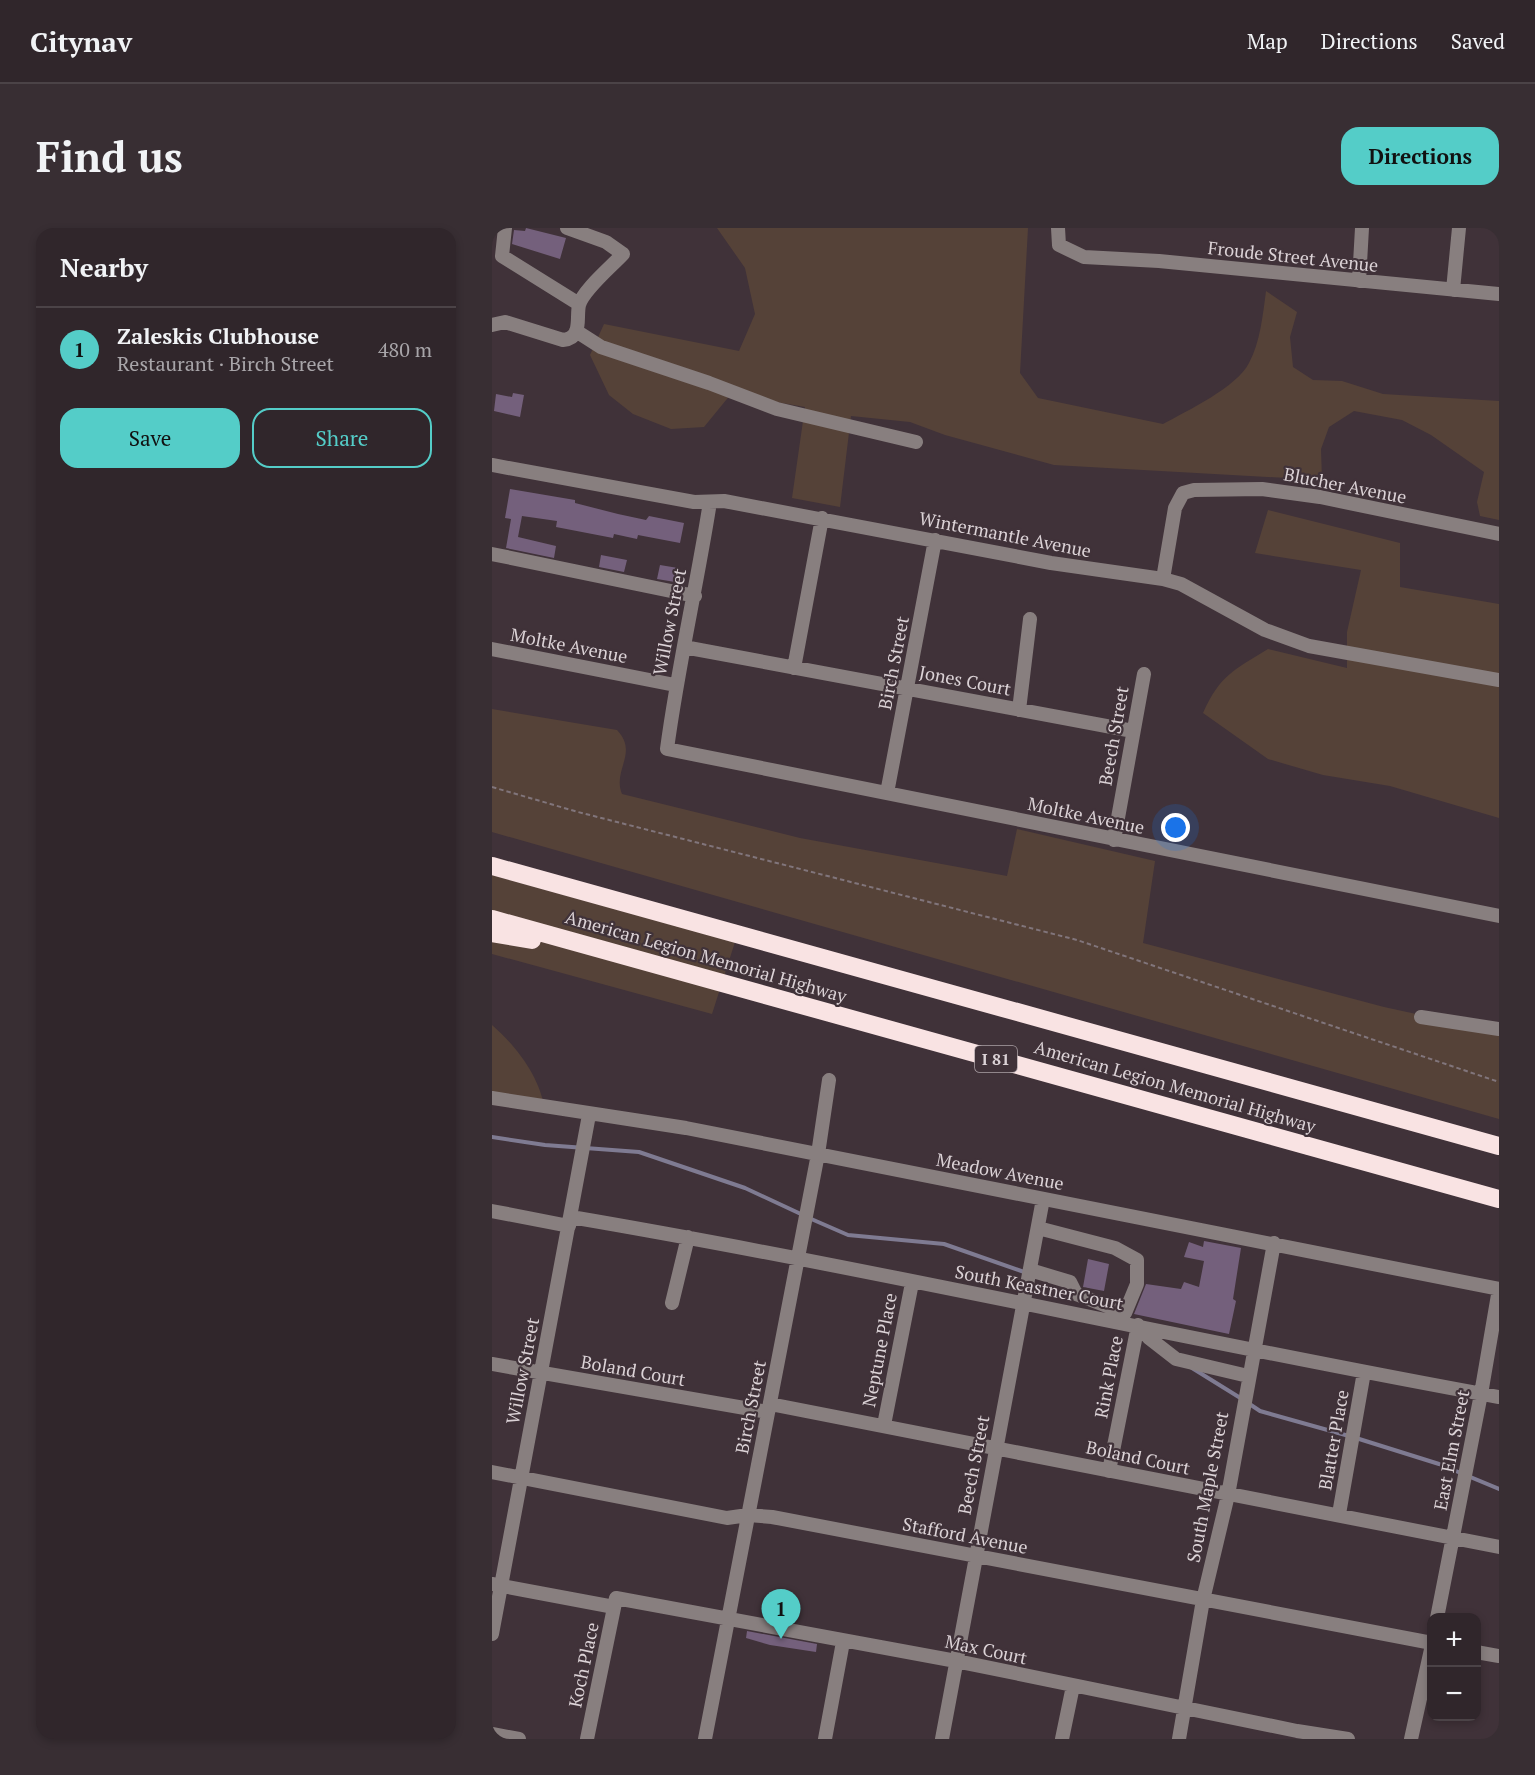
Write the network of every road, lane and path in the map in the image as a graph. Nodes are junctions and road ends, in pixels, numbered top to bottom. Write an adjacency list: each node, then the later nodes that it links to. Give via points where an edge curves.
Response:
1 (505, 228): 9 (street, via 502,256)
2 (567, 228): 9 (street, via 606,242 623,254)
3 (1058, 228): 6 (street, Froude Street Avenue, via 1059,245 1084,257)
4 (1362, 228): 6 (street)
5 (1459, 228): 7 (street)
6 (1359, 281): 7 (street, Froude Street Avenue)
7 (1454, 290): 8 (street, Froude Street Avenue)
8 (1499, 294)
9 (579, 304): 11 (street)
10 (492, 325): 11 (street, via 505,322 563,340)
11 (576, 331): 12 (street, via 601,347 777,409)
12 (916, 442)
13 (492, 465): 14 (street, Wintermantle Avenue)
14 (710, 502): 15 (street, Wintermantle Avenue); 20 (street, Willow Street)
15 (822, 518): 17 (street, Wintermantle Avenue); 24 (street)
16 (1499, 534): 19 (street, Blucher Avenue, via 1302,494 1202,488 1183,494 1175,508)
17 (935, 540): 19 (street, Wintermantle Avenue, via 1051,563); 28 (street, Birch Street)
18 (492, 554): 20 (street)
19 (1163, 579): 26 (street, Wintermantle Avenue, via 1181,584 1265,630 1309,645)
20 (695, 596): 22 (street, Willow Street)
21 (1030, 619): 29 (street)
22 (684, 647): 24 (street, Jones Court); 27 (street, Willow Street)
23 (492, 649): 27 (street, Moltke Avenue)
24 (794, 668): 28 (street, Jones Court)
25 (1144, 674): 30 (street, Beech Street)
26 (1499, 680)
27 (675, 685): 31 (street, Willow Street)
28 (907, 688): 29 (street, Jones Court); 33 (street, Birch Street)
29 (1019, 710): 30 (street, Jones Court)
30 (1133, 731): 34 (street, Beech Street)
31 (667, 749): 33 (street, Moltke Avenue)
32 (492, 787): 43 (path, via 1077,940)
33 (887, 793): 34 (street, Moltke Avenue)
34 (1114, 840): 36 (street, Moltke Avenue)
35 (492, 866): 46 (highway, American Legion Memorial Highway)
36 (1499, 916)
37 (492, 919): 39 (highway, American Legion Memorial Highway / I 81)
38 (492, 933): 39 (highway)
39 (618, 954): 49 (highway, American Legion Memorial Highway / I 81)
40 (1420, 1017): 41 (street)
41 (1499, 1029)
42 (830, 1080): 47 (street, Birch Street)
43 (1499, 1082)
44 (492, 1098): 45 (street, Meadow Avenue)
45 (589, 1115): 47 (street, Meadow Avenue, via 686,1128); 51 (street, Willow Street)
46 (1499, 1146)
47 (818, 1154): 48 (street, Meadow Avenue); 55 (street, Birch Street)
48 (1043, 1198): 52 (street, Beech Street); 54 (street, Meadow Avenue)
49 (1499, 1199)
50 (492, 1211): 51 (street, South Keastner Court)
51 (570, 1222): 53 (street, South Keastner Court); 66 (street, Willow Street)
52 (1038, 1228): 56 (street, Beech Street); 61 (street, via 1115,1248 1137,1260 1137,1284)
53 (688, 1237): 55 (street, South Keastner Court); 60 (street)
54 (1274, 1243): 58 (street, Meadow Avenue); 63 (street, South Maple Street)
55 (798, 1258): 57 (street, South Keastner Court); 70 (street, Birch Street)
56 (1030, 1270): 59 (street, Beech Street); 61 (street, via 1071,1282 1076,1294)
57 (912, 1283): 59 (street, South Keastner Court); 71 (street, Neptune Place)
58 (1499, 1289): 68 (street, East Elm Street)
59 (1024, 1302): 62 (street, South Keastner Court); 72 (street, Beech Street)
60 (672, 1303)
61 (1125, 1313): 62 (street)
62 (1138, 1325): 63 (street, South Keastner Court); 67 (street, via 1176,1359); 73 (street, Rink Place)
63 (1253, 1348): 65 (street, South Keastner Court); 67 (street, South Maple Street)
64 (492, 1364): 66 (street, Boland Court)
65 (1364, 1372): 68 (street, South Keastner Court); 77 (street, Blatter Place)
66 (541, 1374): 70 (street, Boland Court); 75 (street, Willow Street)
67 (1248, 1376): 76 (street, South Maple Street)
68 (1481, 1394): 69 (street, South Keastner Court); 79 (street, East Elm Street)
69 (1499, 1397)
70 (769, 1408): 71 (street, Boland Court); 78 (street, Birch Street)
71 (884, 1425): 72 (street, Boland Court)
72 (997, 1448): 73 (street, Boland Court); 81 (street, Beech Street)
73 (1109, 1471): 76 (street, Boland Court)
74 (492, 1472): 75 (street, Stafford Avenue)
75 (521, 1478): 78 (street, Stafford Avenue, via 727,1518); 82 (street, Willow Street)
76 (1228, 1495): 77 (street, Boland Court); 83 (street, South Maple Street)
77 (1340, 1514): 79 (street, Boland Court)
78 (748, 1515): 81 (street, Stafford Avenue); 86 (street, Birch Street)
79 (1453, 1539): 80 (street, Boland Court); 85 (street, East Elm Street)
80 (1499, 1547)
81 (975, 1556): 83 (street, Stafford Avenue); 92 (street, Beech Street)
82 (497, 1585): 84 (street, Max Court); 87 (street, Willow Street)
83 (1203, 1600): 89 (street, Stafford Avenue); 95 (street, South Maple Street)
84 (615, 1603): 86 (street, Max Court); 99 (street, Koch Place)
85 (1438, 1613)
86 (728, 1618): 88 (street, Max Court); 100 (street, Birch Street)
87 (492, 1634)
88 (843, 1642): 92 (street, Max Court); 101 (street)
89 (1427, 1643)
90 (1481, 1653): 91 (street)
91 (1499, 1656)
92 (956, 1661): 94 (street, Max Court); 102 (street, Beech Street)
93 (1427, 1663): 106 (street)
94 (1073, 1686): 95 (street, Max Court); 103 (street)
95 (1185, 1709): 97 (street, Max Court); 104 (street, South Maple Street)
96 (492, 1734): 98 (street)
97 (1296, 1735): 105 (street, Max Court)
98 (519, 1739)
99 (587, 1739)
100 (705, 1739)
101 (825, 1739)
102 (942, 1739)
103 (1062, 1739)
104 (1179, 1739)
105 (1348, 1739)
106 (1411, 1739)

